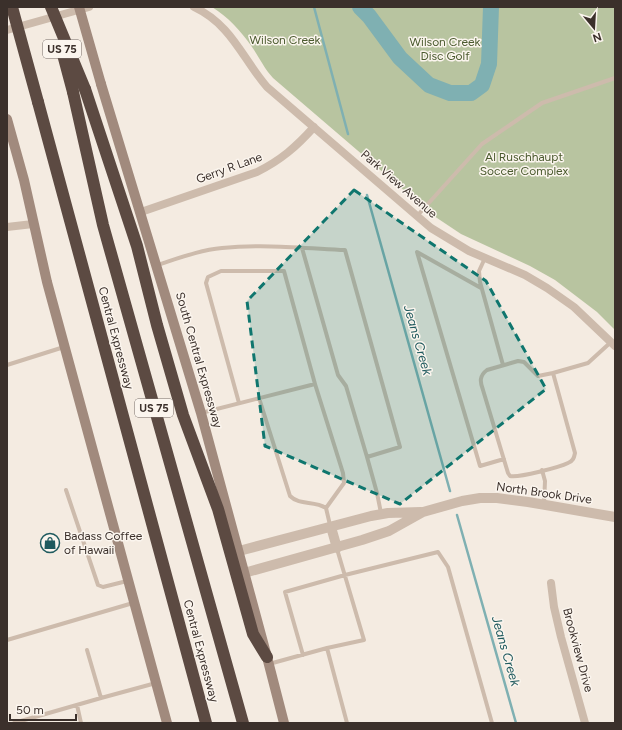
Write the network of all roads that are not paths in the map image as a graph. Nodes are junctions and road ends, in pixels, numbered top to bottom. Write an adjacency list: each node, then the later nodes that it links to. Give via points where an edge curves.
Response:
1 (12, 7): 55 (highway, Central Expressway / US 75, bridge)
2 (51, 7): 48 (highway, bridge, via 85,89 137,246 183,415 218,509 253,634); 56 (highway, Central Expressway / US 75, bridge, via 103,225)
3 (79, 7): 10 (main road, South Central Expressway, bridge)
4 (89, 7): 6 (street)
5 (194, 7): 9 (street, Park View Avenue, via 221,25 267,87)
6 (7, 30)
7 (615, 78): 11 (lane, via 542,103 482,144)
8 (7, 119): 12 (main road)
9 (314, 127): 10 (street, Gerry R Lane, via 291,151 270,166); 11 (street, Park View Avenue)
10 (140, 212): 16 (main road, South Central Expressway)
11 (417, 216): 15 (street, Park View Avenue, via 442,235)
12 (33, 224): 13 (street); 19 (main road)
13 (7, 227)
14 (302, 248): 16 (lane, via 222,248); 27 (lane, via 338,375 346,386); 27 (lane, via 344,250 400,447)
15 (485, 258): 17 (lane, via 479,271); 18 (street, Park View Avenue, via 553,291)
16 (157, 265): 26 (main road, South Central Expressway)
17 (481, 288): 21 (lane); 28 (lane, via 417,252 480,466)
18 (613, 344): 22 (lane, via 588,363)
19 (64, 347): 20 (lane); 41 (main road)
20 (7, 365)
21 (503, 365): 22 (lane, via 524,362 538,376); 28 (lane, via 487,370 480,378)
22 (553, 374): 29 (lane, via 575,453 570,463)
23 (315, 384): 24 (lane); 25 (lane, via 284,271 221,271 208,277 206,283); 32 (lane, via 344,483)
24 (259, 398): 25 (lane); 32 (lane, via 290,496 303,503 320,504)
25 (239, 404): 26 (lane)
26 (201, 413): 38 (main road, South Central Expressway)
27 (367, 457): 34 (lane)
28 (504, 459): 29 (lane, via 508,473 513,477)
29 (542, 470): 31 (lane, via 545,481)
30 (66, 490): 41 (lane, via 98,585 103,587)
31 (544, 505): 33 (street, North Brook Drive, via 480,498); 35 (street, North Brook Drive)
32 (326, 508): 36 (lane)
33 (424, 512): 34 (street, North Brook Drive); 37 (street, North Brook Drive, via 390,531)
34 (381, 514): 36 (street, North Brook Drive)
35 (615, 517)
36 (331, 527): 37 (street); 38 (street, North Brook Drive)
37 (337, 548): 39 (street, North Brook Drive); 40 (lane)
38 (239, 551): 39 (main road, South Central Expressway)
39 (244, 573): 48 (main road, South Central Expressway)
40 (345, 575): 45 (lane, via 364,640); 47 (lane, via 285,592); 59 (lane, via 438,552 448,567)
41 (128, 580): 43 (main road)
42 (551, 583): 60 (street, Brookview Drive, via 561,637)
43 (134, 602): 44 (lane); 49 (main road)
44 (7, 640)
45 (327, 648): 47 (lane); 58 (lane)
46 (88, 650): 50 (lane)
47 (302, 655): 48 (lane)
48 (268, 660): 57 (main road, South Central Expressway)
49 (156, 683): 50 (lane); 54 (main road)
50 (101, 698): 51 (lane)
51 (77, 706): 52 (lane); 53 (lane)
52 (14, 723)
53 (81, 723)
54 (167, 723)
55 (206, 723)
56 (243, 723)
57 (284, 723)
58 (347, 723)
59 (492, 723)
60 (586, 723)

